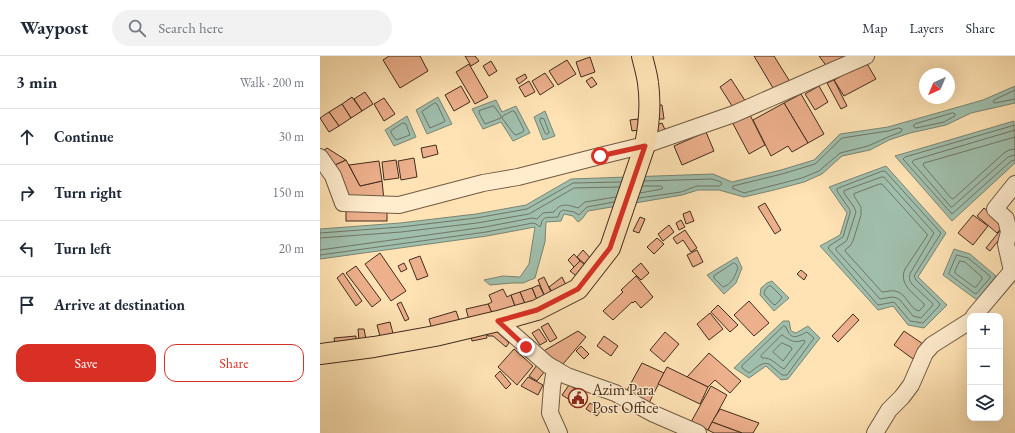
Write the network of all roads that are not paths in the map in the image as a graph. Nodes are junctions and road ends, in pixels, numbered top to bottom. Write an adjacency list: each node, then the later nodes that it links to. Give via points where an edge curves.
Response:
1 (642, 56): 3 (main road, via 650,101)
2 (866, 56): 3 (street, via 734,114)
3 (645, 146): 4 (street, via 399,205 343,203 333,176); 7 (main road, via 610,248 578,289 537,310)
4 (320, 157)
5 (1015, 184): 6 (street, via 995,209 1006,219 1009,232 1006,244 1012,271)
6 (977, 313)
7 (498, 321): 9 (main road, via 435,336); 10 (street)
8 (967, 323): 13 (street, via 932,345 925,353 911,385 889,410)
9 (320, 354)
10 (555, 369): 11 (street, via 550,413); 12 (street, via 567,376 615,393)
11 (558, 433)
12 (698, 433)
13 (876, 433)

